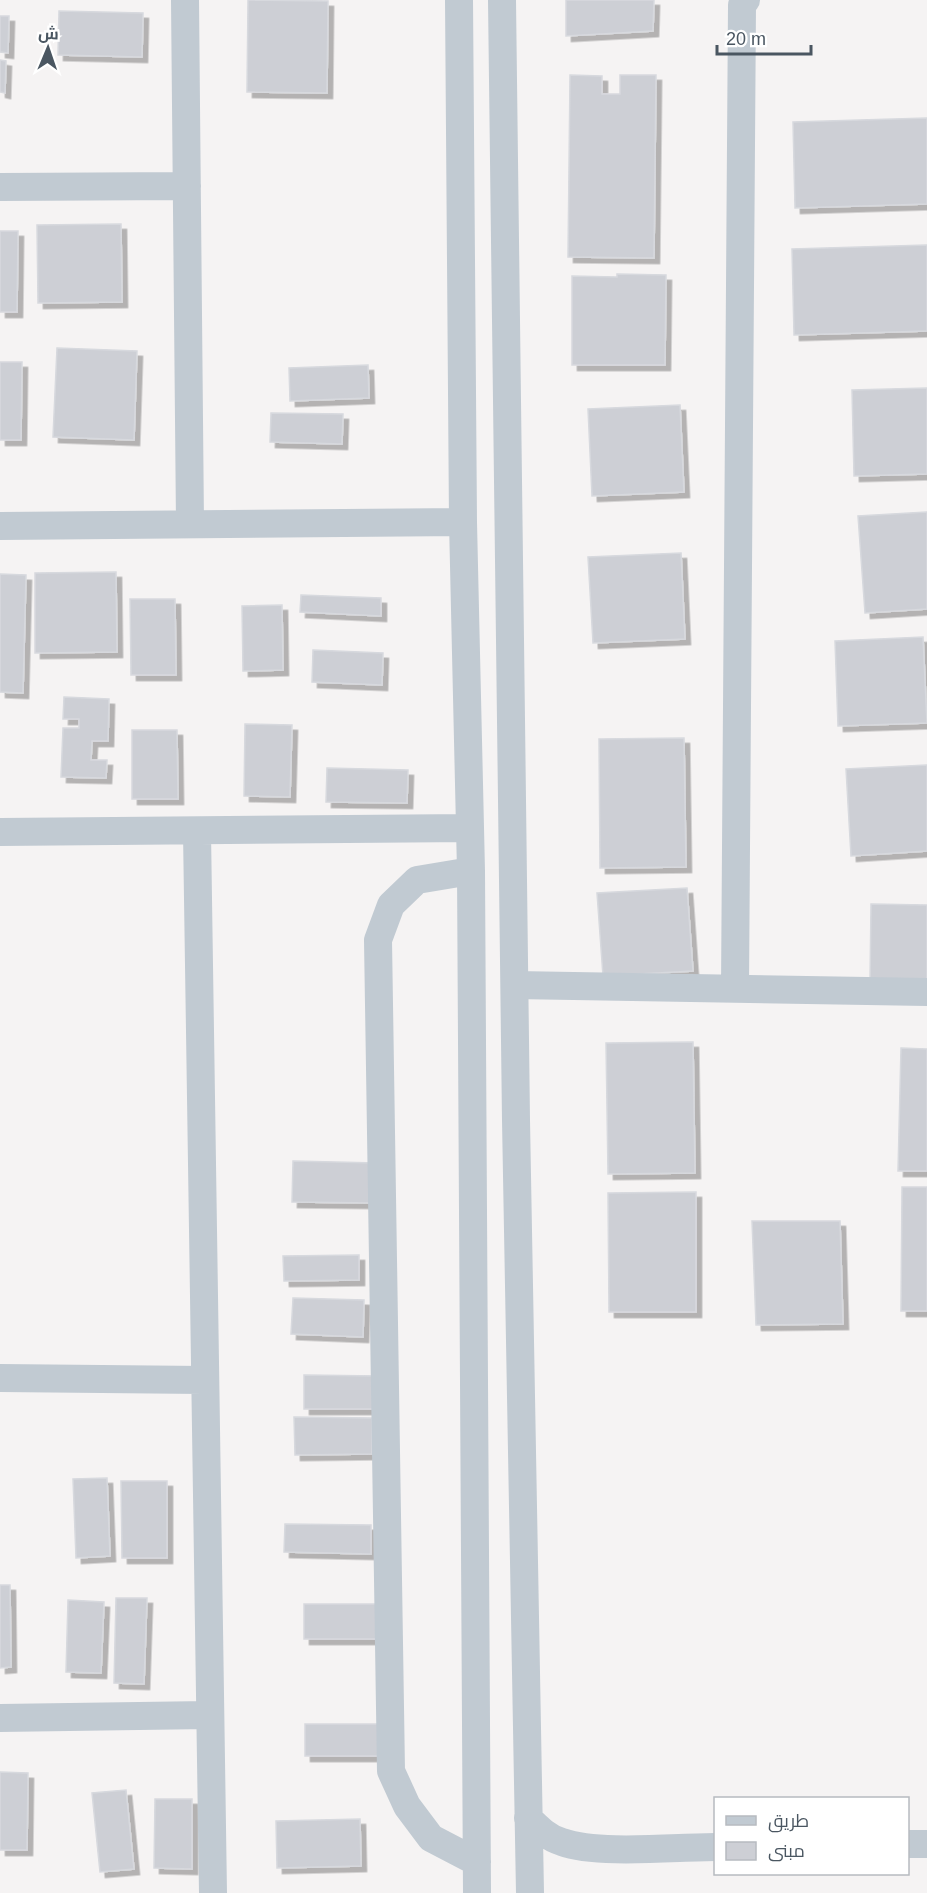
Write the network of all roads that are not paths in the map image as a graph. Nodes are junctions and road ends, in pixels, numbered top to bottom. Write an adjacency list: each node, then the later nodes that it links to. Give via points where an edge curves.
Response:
1 (185, 0): 5 (street)
2 (459, 0): 7 (street)
3 (502, 0): 14 (street)
4 (746, 0): 15 (street, via 742,5)
5 (187, 186): 6 (street); 8 (street)
6 (0, 187)
7 (463, 522): 8 (street); 10 (street)
8 (190, 525): 9 (street)
9 (0, 526)
10 (470, 828): 12 (street); 13 (street)
11 (0, 832): 12 (street)
12 (196, 832): 20 (street)
13 (471, 871): 17 (street); 27 (street, via 417,880 391,905 378,940 390,1770 407,1806 431,1838)
14 (515, 986): 15 (street); 18 (street)
15 (735, 988): 16 (street)
16 (927, 992)
17 (472, 1120): 18 (street); 27 (street)
18 (516, 1120): 23 (street)
19 (0, 1378): 20 (street)
20 (203, 1380): 21 (street)
21 (208, 1715): 22 (street); 28 (street)
22 (0, 1719)
23 (528, 1818): 26 (street, via 544,1834 563,1843 595,1848); 30 (street)
24 (909, 1844): 25 (street)
25 (927, 1844)
26 (714, 1846)
27 (477, 1862): 29 (street)
28 (213, 1893)
29 (477, 1893)
30 (530, 1893)

